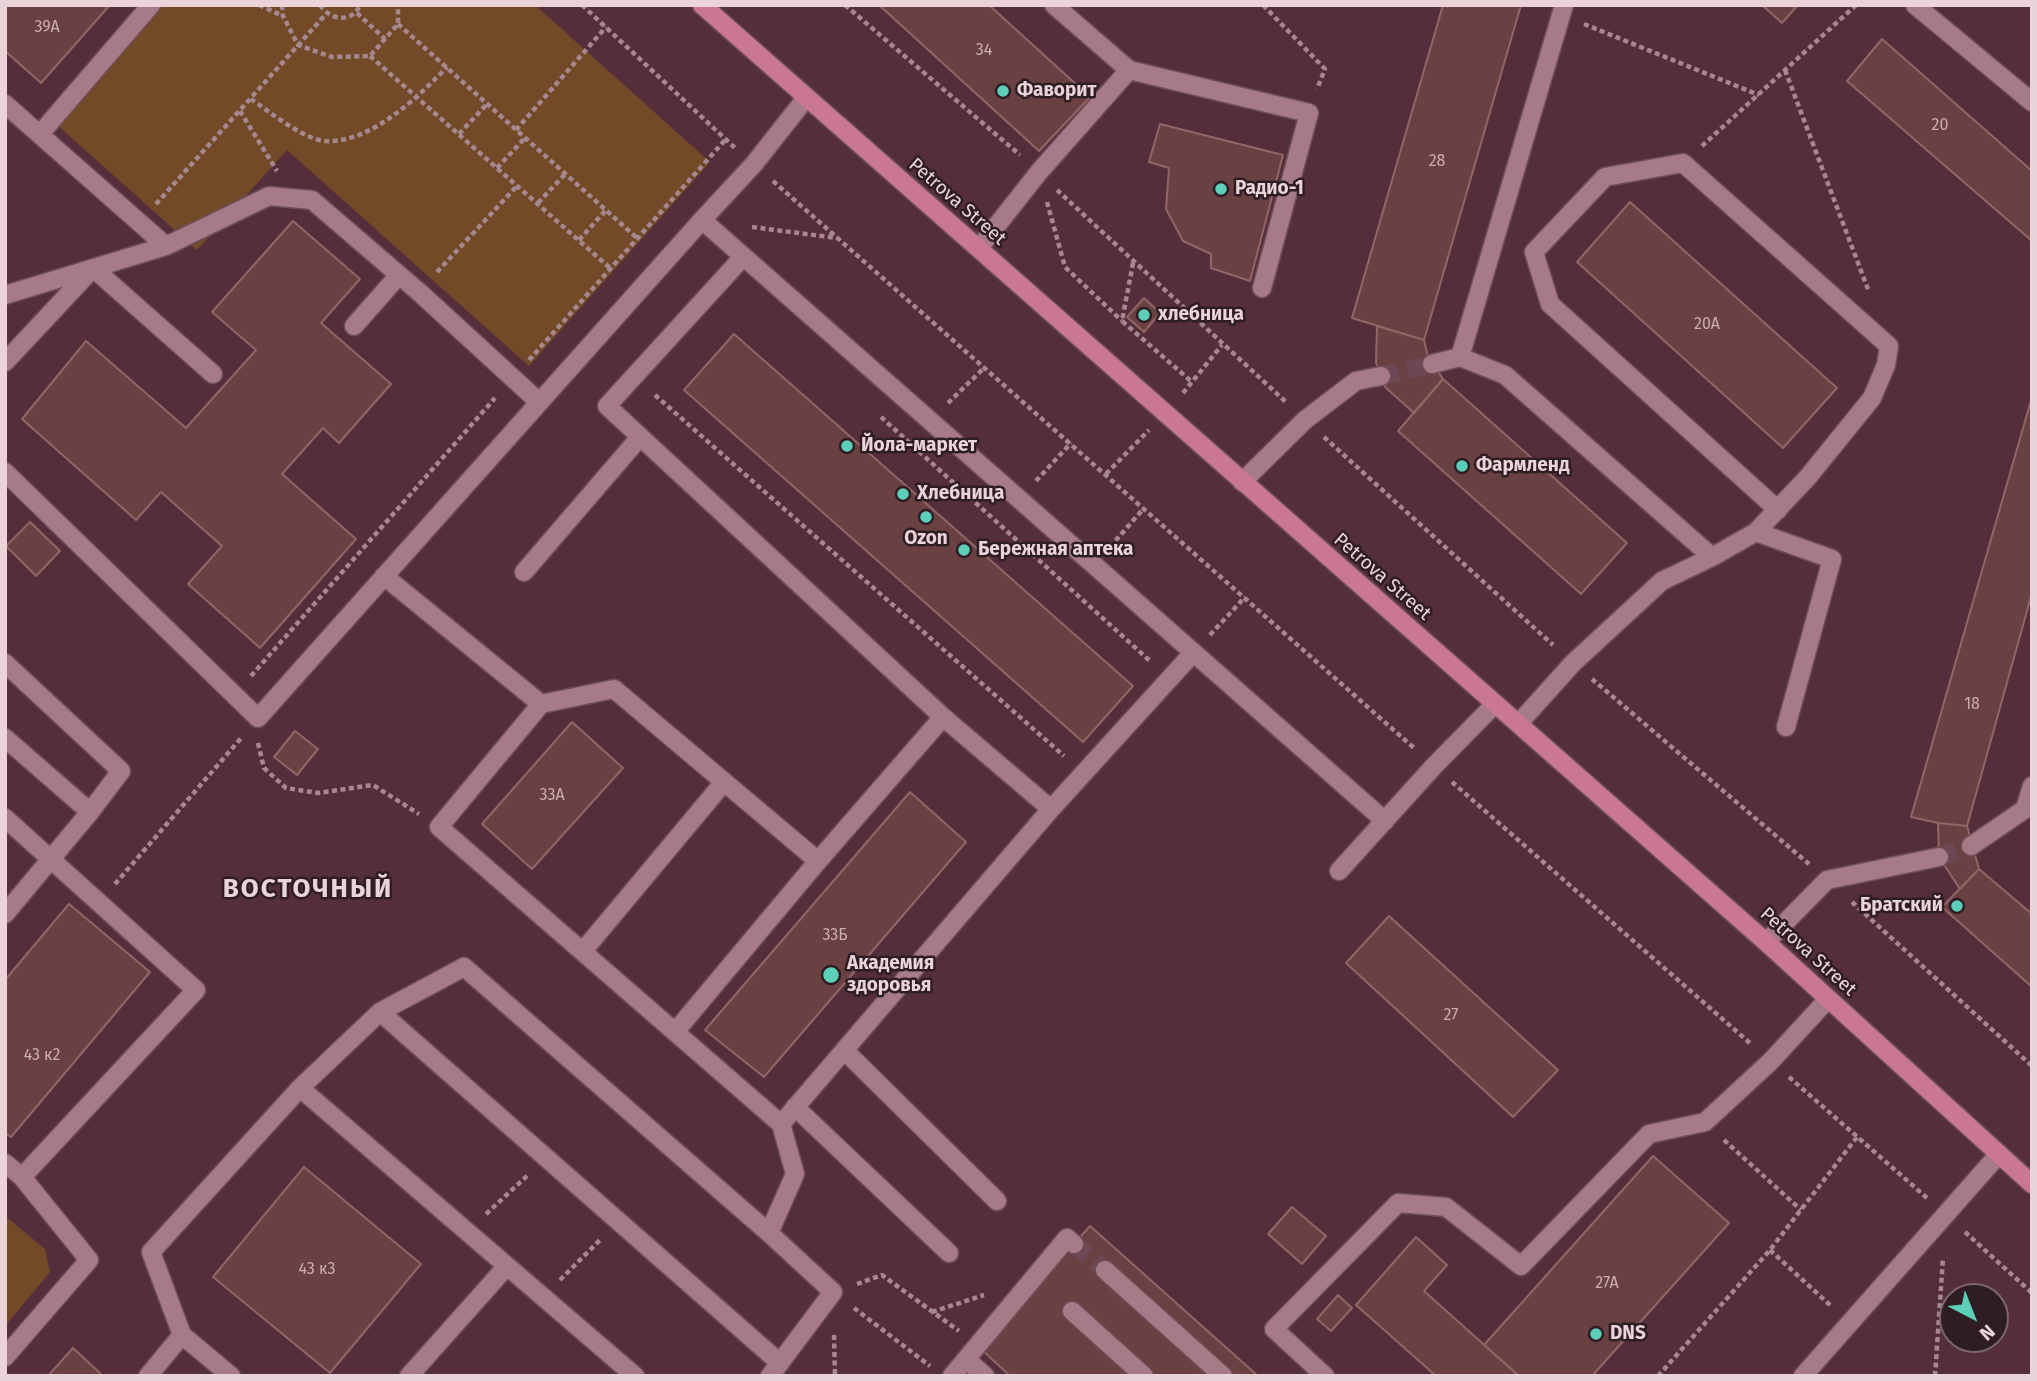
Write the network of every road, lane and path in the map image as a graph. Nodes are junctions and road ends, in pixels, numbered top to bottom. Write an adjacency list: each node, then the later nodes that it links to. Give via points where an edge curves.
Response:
1 (151, 5): 36 (lane)
2 (259, 5): 17 (path)
3 (282, 5): 17 (path)
4 (320, 5): 16 (path)
5 (360, 5): 15 (path)
6 (398, 5): 18 (path)
7 (582, 5): 19 (path)
8 (702, 5): 28 (main road, Petrova Street)
9 (845, 5): 43 (path)
10 (1054, 5): 24 (lane)
11 (1263, 5): 34 (path, via 1325,69)
12 (1856, 5): 25 (path)
13 (1914, 5): 30 (lane)
14 (1563, 10): 26 (path); 67 (lane)
15 (357, 13): 16 (path, via 347,18); 20 (path)
16 (326, 14): 21 (path)
17 (283, 16): 21 (path)
18 (398, 24): 20 (path); 23 (path)
19 (606, 27): 35 (path); 39 (path)
20 (385, 39): 22 (path)
21 (298, 45): 22 (path, via 332,57); 29 (path)
22 (370, 56): 27 (path)
23 (447, 67): 27 (path); 31 (path)
24 (1129, 70): 34 (lane); 43 (lane)
25 (1785, 70): 26 (path); 64 (path)
26 (1759, 95): 40 (path)
27 (418, 98): 29 (path, via 380,124 350,137 324,141 294,128); 37 (path)
28 (806, 98): 41 (lane); 55 (main road, Petrova Street)
29 (251, 99): 33 (path)
30 (2032, 102)
31 (487, 103): 35 (path); 37 (path)
32 (5, 104): 36 (lane)
33 (240, 111): 46 (path); 50 (path)
34 (1309, 113): 61 (lane)
35 (516, 130): 38 (path)
36 (40, 134): 50 (lane)
37 (459, 134): 42 (path)
38 (525, 138): 42 (path); 44 (path)
39 (726, 139): 41 (path); 51 (path)
40 (1683, 163): 81 (lane, via 1889,346 1872,398); 81 (lane, via 1605,177 1534,252 1550,304)
41 (754, 164): 49 (lane); 52 (path)
42 (497, 168): 45 (path)
43 (1039, 172): 55 (lane); 57 (path); 65 (path, via 1065,267)
44 (566, 173): 47 (path); 48 (path)
45 (517, 186): 47 (path); 62 (path)
46 (295, 198): 54 (lane, via 269,196); 60 (lane, via 312,200)
47 (537, 204): 53 (path)
48 (606, 210): 51 (path); 53 (path)
49 (702, 220): 52 (path); 56 (lane); 75 (lane)
50 (140, 222): 54 (lane)
51 (637, 238): 59 (path)
52 (838, 238): 86 (path)
53 (579, 240): 59 (path)
54 (166, 246): 58 (lane)
55 (979, 248): 80 (main road, Petrova Street)
56 (743, 257): 78 (lane, via 607,406); 87 (lane)
57 (1133, 262): 65 (path); 77 (path)
58 (93, 268): 63 (lane); 68 (lane); 70 (lane)
59 (610, 268): 72 (path)
60 (399, 275): 62 (lane); 66 (lane)
61 (1262, 288)
62 (419, 292): 72 (lane)
63 (5, 296)
64 (1870, 296)
65 (1122, 321): 73 (path)
66 (354, 326)
67 (1460, 357): 69 (lane); 83 (lane, via 1505,375)
68 (5, 362)
69 (1432, 364)
70 (213, 374)
71 (1381, 376): 77 (lane, via 1356,382)
72 (513, 378): 75 (lane); 90 (path)
73 (1192, 382)
74 (663, 385): 98 (path, via 654,396)
75 (539, 402): 85 (lane)
76 (879, 415): 87 (path, via 1159,669)
77 (1305, 420): 80 (lane); 89 (path)
78 (640, 437): 84 (lane); 93 (lane)
79 (5, 472): 90 (lane)
80 (1242, 482): 92 (main road, Petrova Street)
81 (1778, 510): 82 (lane)
82 (1756, 532): 83 (lane); 96 (lane, via 1832,559)
83 (1712, 557): 89 (lane, via 1662,581)
84 (524, 572)
85 (384, 576): 91 (lane); 94 (lane)
86 (1245, 597): 87 (path); 99 (path)
87 (1194, 653): 102 (lane); 106 (lane)
88 (5, 663): 103 (lane, via 121,771)
89 (1573, 663): 95 (lane); 113 (path)
90 (233, 696): 94 (lane)
91 (541, 704): 100 (lane, via 614,689); 107 (lane)
92 (1495, 704): 95 (main road, Petrova Street); 99 (lane)
93 (943, 717): 102 (lane); 111 (lane)
94 (258, 718): 107 (path, via 258,748 264,768 286,788 318,793 373,785); 114 (path)
95 (1519, 723): 116 (main road, Petrova Street)
96 (1786, 727)
97 (5, 738): 103 (lane)
98 (1072, 763)
99 (1434, 766): 106 (lane); 122 (path)
100 (724, 782): 111 (lane); 117 (lane)
101 (2032, 786): 104 (lane)
102 (1051, 809): 121 (lane)
103 (90, 812): 110 (lane)
104 (2028, 812): 108 (lane)
105 (5, 818): 110 (lane)
106 (1385, 821): 112 (lane)
107 (439, 827): 117 (lane)
108 (1971, 846)
109 (1939, 857): 113 (lane)
110 (51, 859): 114 (lane); 115 (lane)
111 (818, 861): 120 (lane)
112 (1339, 872)
113 (1827, 880): 116 (lane); 123 (path)
114 (99, 902): 132 (lane, via 196,990)
115 (5, 914)
116 (1766, 943): 118 (main road, Petrova Street)
117 (583, 951): 120 (lane)
118 (1828, 999): 122 (lane); 129 (main road, Petrova Street)
119 (380, 1012): 124 (lane); 130 (lane); 139 (lane, via 464,967)
120 (675, 1032): 127 (lane)
121 (845, 1051): 125 (lane); 134 (lane)
122 (1771, 1062): 126 (lane); 128 (path)
123 (2032, 1066)
124 (300, 1088): 138 (lane); 152 (lane, via 151,1252)
125 (794, 1107): 127 (lane); 142 (lane)
126 (1705, 1122): 135 (path); 165 (lane, via 1649,1134 1521,1266 1446,1208 1398,1203 1274,1329)
127 (781, 1124): 139 (lane, via 795,1174)
128 (1857, 1137): 135 (path); 136 (path)
129 (1999, 1154): 133 (main road, Petrova Street); 136 (lane)
130 (546, 1157): 137 (lane); 138 (path)
131 (5, 1163): 132 (lane)
132 (22, 1177): 154 (lane, via 89,1260)
133 (2032, 1184)
134 (997, 1200)
135 (1801, 1210): 141 (path)
136 (1947, 1215): 146 (path); 151 (lane); 168 (path)
137 (619, 1220): 148 (path); 156 (lane)
138 (467, 1232): 143 (lane)
139 (769, 1233): 145 (lane)
140 (1074, 1244): 153 (lane, via 1067,1238)
141 (1770, 1250): 151 (path); 166 (path)
142 (950, 1253)
143 (507, 1266): 148 (lane); 160 (lane)
144 (1105, 1270): 164 (lane)
145 (834, 1293): 150 (path, via 882,1275); 156 (lane); 157 (path)
146 (2032, 1293)
147 (985, 1294): 150 (path)
148 (543, 1297): 161 (lane)
149 (1072, 1311): 163 (lane)
150 (932, 1312): 153 (path)
151 (1850, 1324): 167 (lane)
152 (182, 1335): 158 (lane); 159 (lane)
153 (974, 1339): 155 (lane)
154 (5, 1357)
155 (966, 1359): 157 (lane); 162 (lane)
156 (775, 1369)
157 (946, 1375)
158 (148, 1376)
159 (231, 1376)
160 (409, 1376)
161 (635, 1376)
162 (985, 1376)
163 (1144, 1376)
164 (1223, 1376)
165 (1325, 1376)
166 (1658, 1376)
167 (1803, 1376)
168 (1935, 1376)

